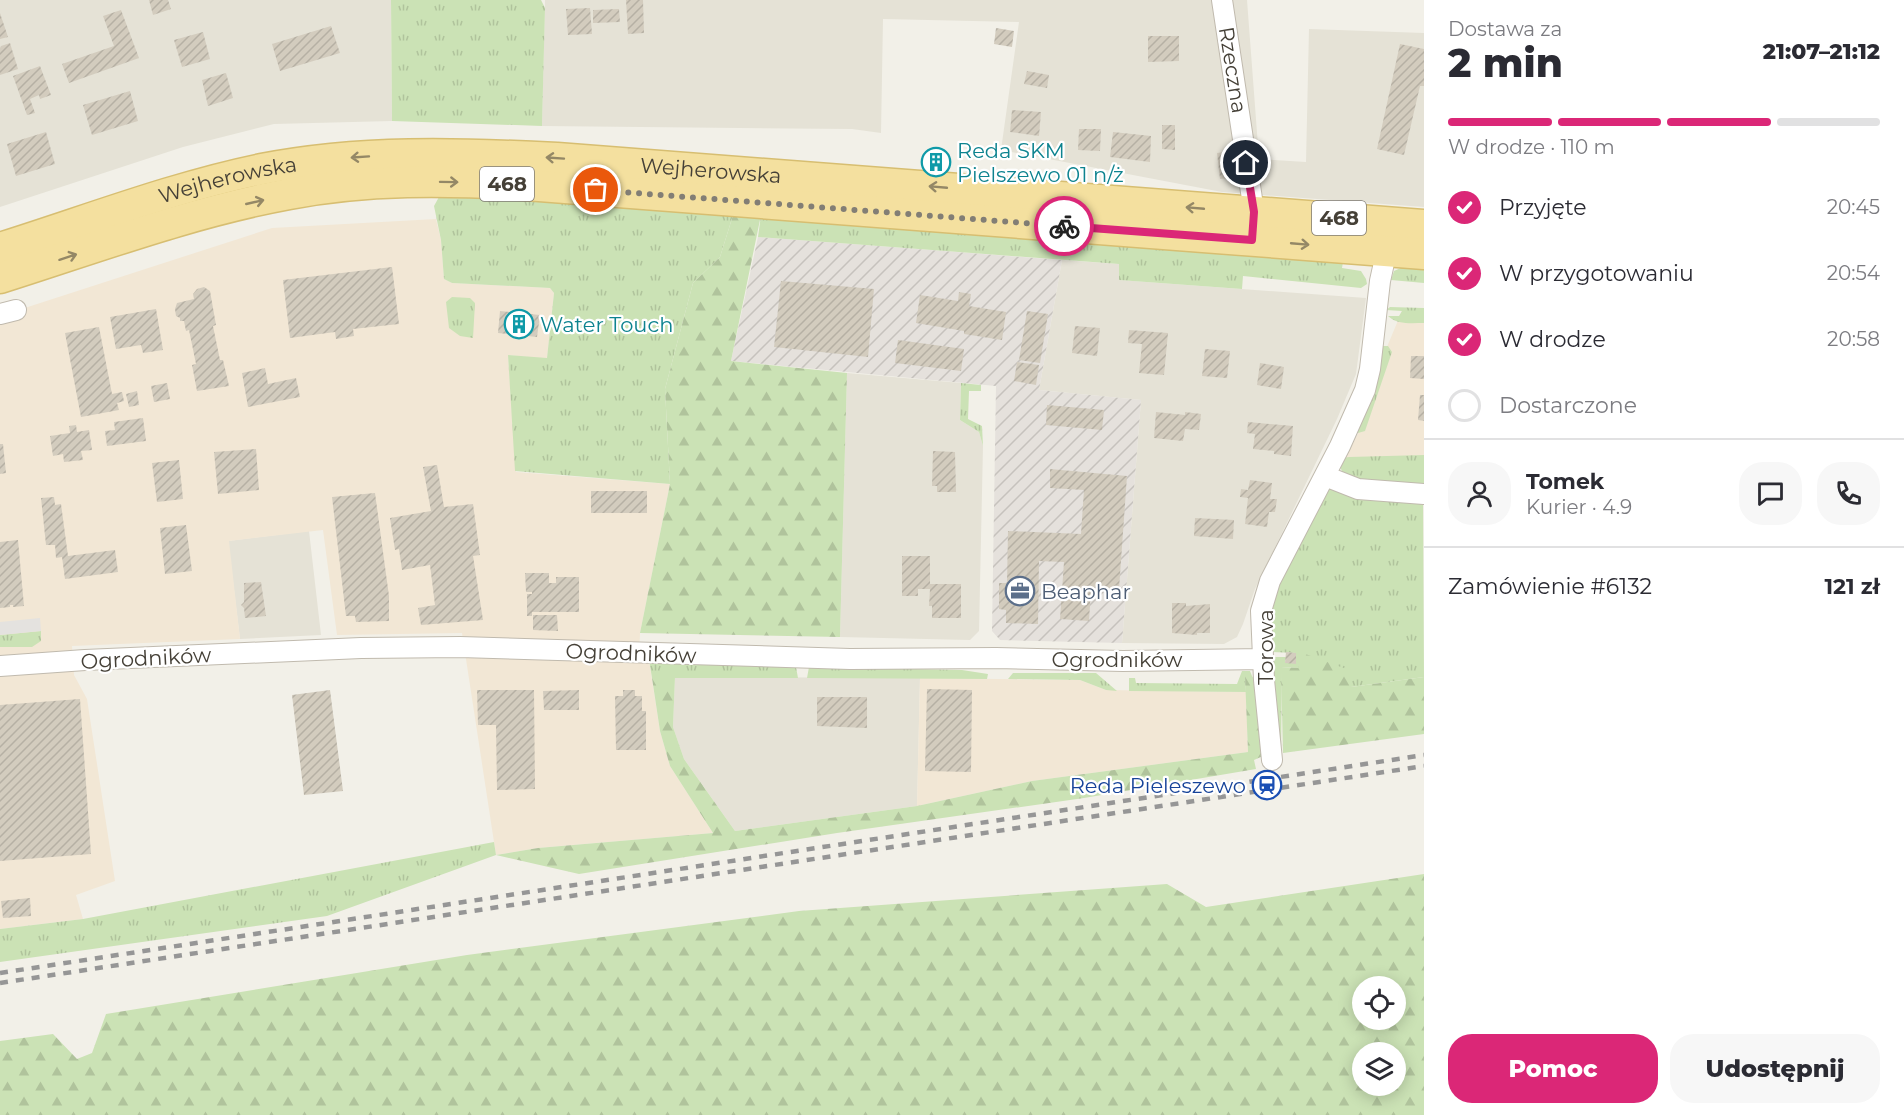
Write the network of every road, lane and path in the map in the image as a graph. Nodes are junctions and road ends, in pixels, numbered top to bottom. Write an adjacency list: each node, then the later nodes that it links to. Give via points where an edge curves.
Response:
1 (1222, 0): 4 (street, Rzeczna)
2 (1391, 222): 3 (main road, Wejherowska / 468); 4 (main road, Wejherowska / 468); 6 (street)
3 (1424, 225)
4 (1253, 226): 5 (main road, Wejherowska / 468, one-way to 5, via 558,158 435,153 262,169 187,188); 6 (main road, Wejherowska / 468, one-way to 6); 8 (main road, Wejherowska / 468, one-way to 4, via 201,215 290,194 366,184 526,185)
5 (0, 248)
6 (1387, 252): 7 (main road, Wejherowska / 468); 9 (street, Torowa, via 1365,390)
7 (1424, 254)
8 (0, 278)
9 (1324, 476): 10 (street, via 1358,489); 11 (street, Torowa, via 1270,581 1261,611)
10 (1424, 494)
11 (1263, 658): 12 (street, Ogrodników, via 850,659 460,647); 13 (street, Torowa)
12 (0, 666)
13 (1272, 760)

